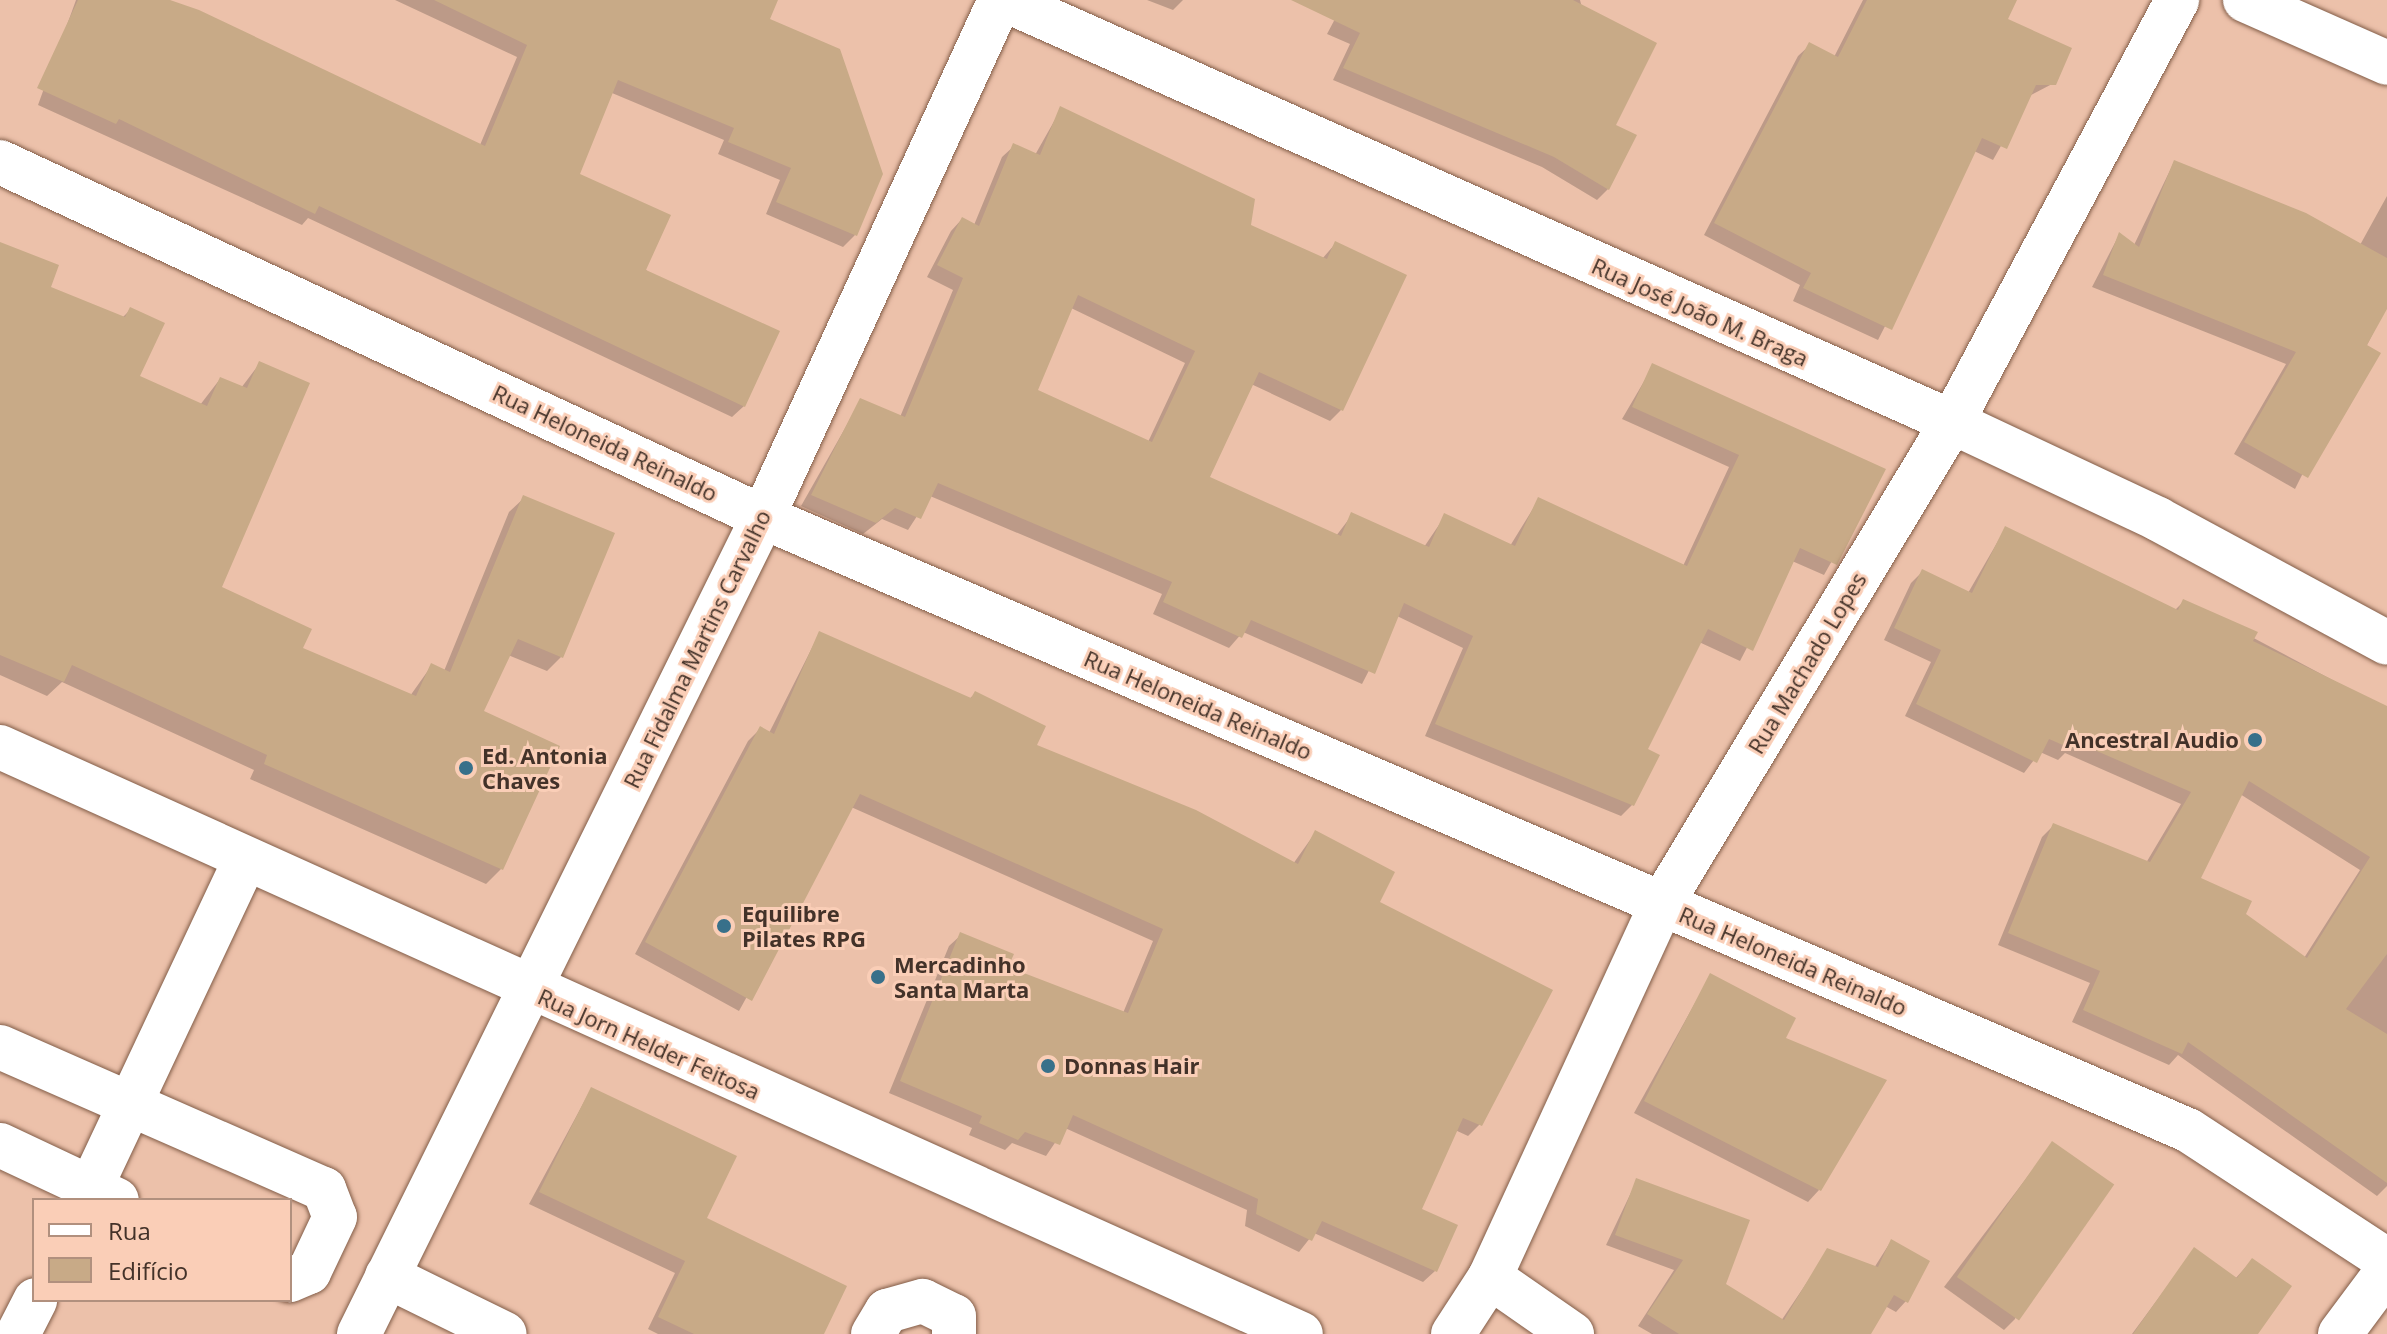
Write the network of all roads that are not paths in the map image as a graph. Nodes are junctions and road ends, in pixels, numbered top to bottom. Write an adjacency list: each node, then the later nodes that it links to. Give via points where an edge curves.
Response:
1 (1002, 0): 6 (street, Rua José João M. Braga); 7 (street, Rua Fidalma Martins Carvalho)
2 (2177, 0): 6 (street, Rua Machado Lopes)
3 (2245, 0): 4 (street)
4 (2387, 63)
5 (0, 162): 7 (street, Rua Heloneida Reinaldo)
6 (1952, 422): 8 (street, Rua José João M. Braga, via 2158,519); 11 (street, Rua Machado Lopes)
7 (763, 517): 11 (street, Rua Heloneida Reinaldo); 12 (street, Rua Fidalma Martins Carvalho)
8 (2387, 643)
9 (0, 747): 10 (street, Rua Jorn Helder Feitosa)
10 (245, 860): 12 (street, Rua Jorn Helder Feitosa); 14 (street)
11 (1661, 905): 17 (street, Rua Heloneida Reinaldo, via 2188,1130); 20 (street, Rua Machado Lopes)
12 (527, 989): 19 (street, Rua Fidalma Martins Carvalho); 28 (street, Rua Jorn Helder Feitosa)
13 (0, 1047): 14 (street)
14 (135, 1104): 16 (street); 21 (street, via 332,1198 335,1217 319,1254 309,1272)
15 (0, 1145): 16 (street)
16 (98, 1196)
17 (2387, 1260)
18 (2387, 1271): 31 (street)
19 (387, 1276): 24 (street, Rua Fidalma Martins Carvalho); 25 (street)
20 (1490, 1277): 29 (street, Rua Machado Lopes); 30 (street)
21 (292, 1279)
22 (34, 1302): 23 (street)
23 (18, 1334)
24 (359, 1334)
25 (505, 1334)
26 (873, 1334): 27 (street, via 887,1311 923,1301 954,1316)
27 (954, 1334)
28 (1301, 1334)
29 (1453, 1334)
30 (1572, 1334)
31 (2340, 1334)

